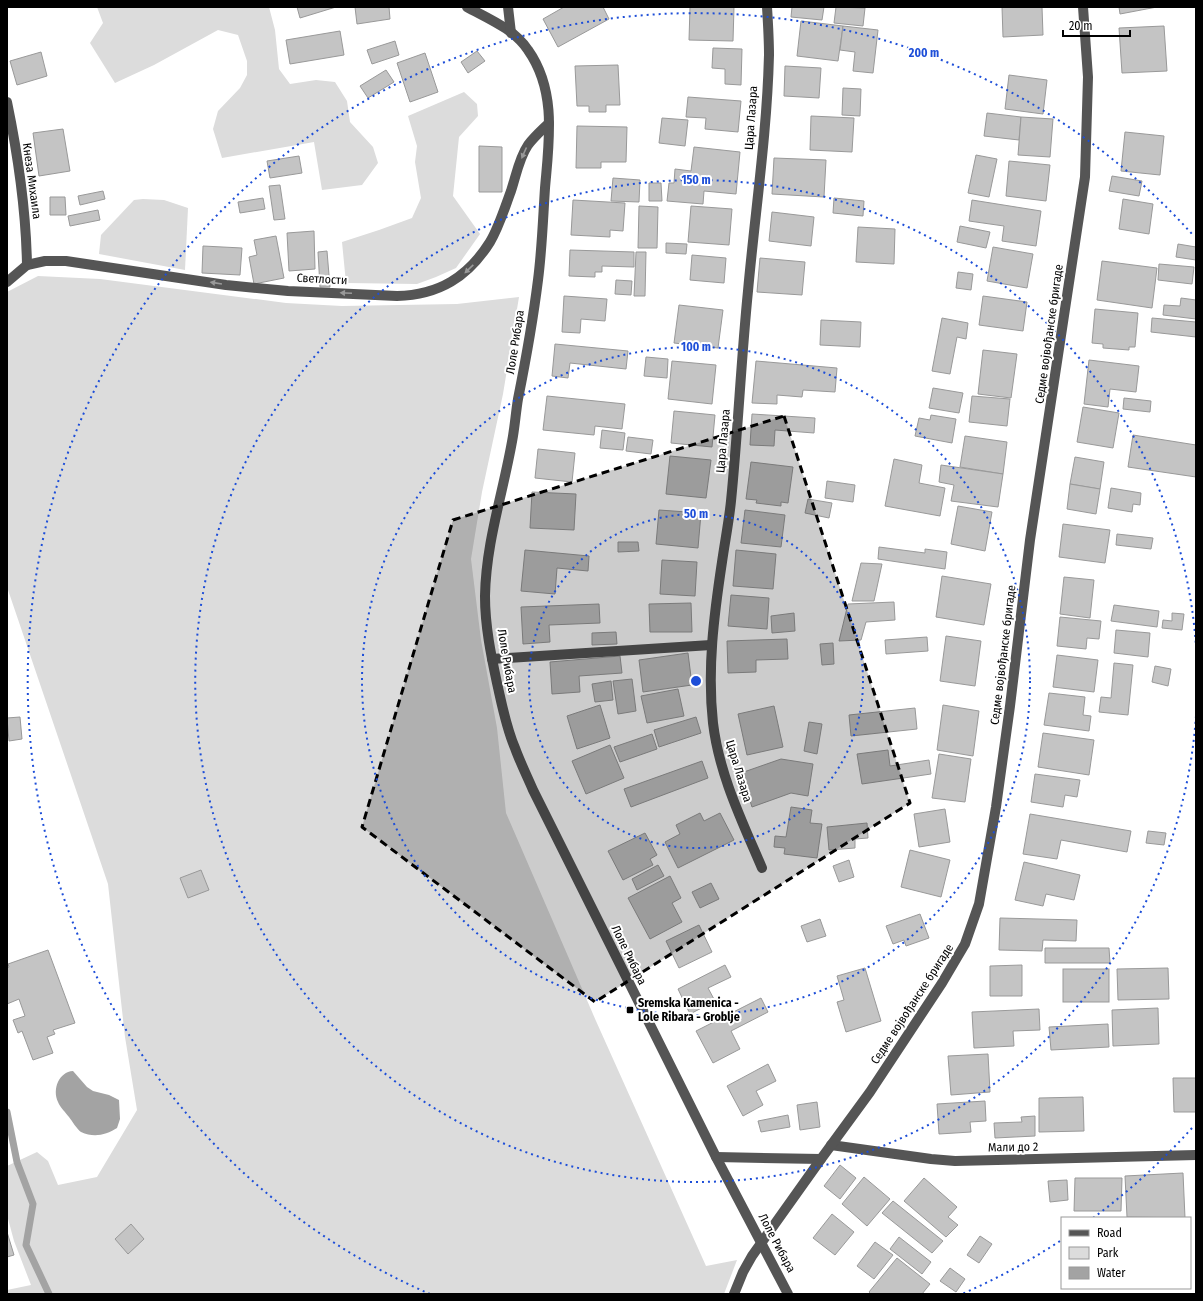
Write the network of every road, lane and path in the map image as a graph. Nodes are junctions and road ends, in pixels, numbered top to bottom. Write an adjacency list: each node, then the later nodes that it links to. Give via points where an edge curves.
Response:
1 (467, 7): 5 (street, Лоле Рибара)
2 (508, 7): 5 (street)
3 (768, 7): 10 (street, Цара Лазара, via 768,55 761,167 748,292 740,409)
4 (1083, 7): 13 (street, Седме војвођанске бригаде, via 1088,77 1085,177 1030,540 996,807 979,904 965,944 942,983 870,1092)
5 (511, 33): 7 (street, Лоле Рибара, via 528,49 542,79 549,108)
6 (7, 102): 8 (street, Кнеза Михаила, via 21,188)
7 (549, 123): 8 (street, Светлости, one-way to 8, via 527,146 490,241 470,268 456,279 425,292 397,296 288,291 226,285 66,261); 11 (street, Лоле Рибара, via 538,279 526,366 489,548 485,596)
8 (27, 265): 9 (street)
9 (7, 282)
10 (711, 645): 11 (street); 12 (street, Цара Лазара, via 713,723 718,755 729,789)
11 (492, 659): 15 (street, Лоле Рибара, via 503,714 533,790)
12 (762, 868)
13 (831, 1145): 14 (street, Мали до 2, via 955,1161); 16 (street, Седме војвођанске бригаде)
14 (1196, 1155)
15 (716, 1157): 16 (street); 17 (street, Лоле Рибара)
16 (821, 1159): 17 (street, Седме војвођанске бригаде)
17 (762, 1242): 18 (street, Седме војвођанске бригаде, via 743,1272); 19 (street, Лоле Рибара)
18 (734, 1294)
19 (788, 1294)

